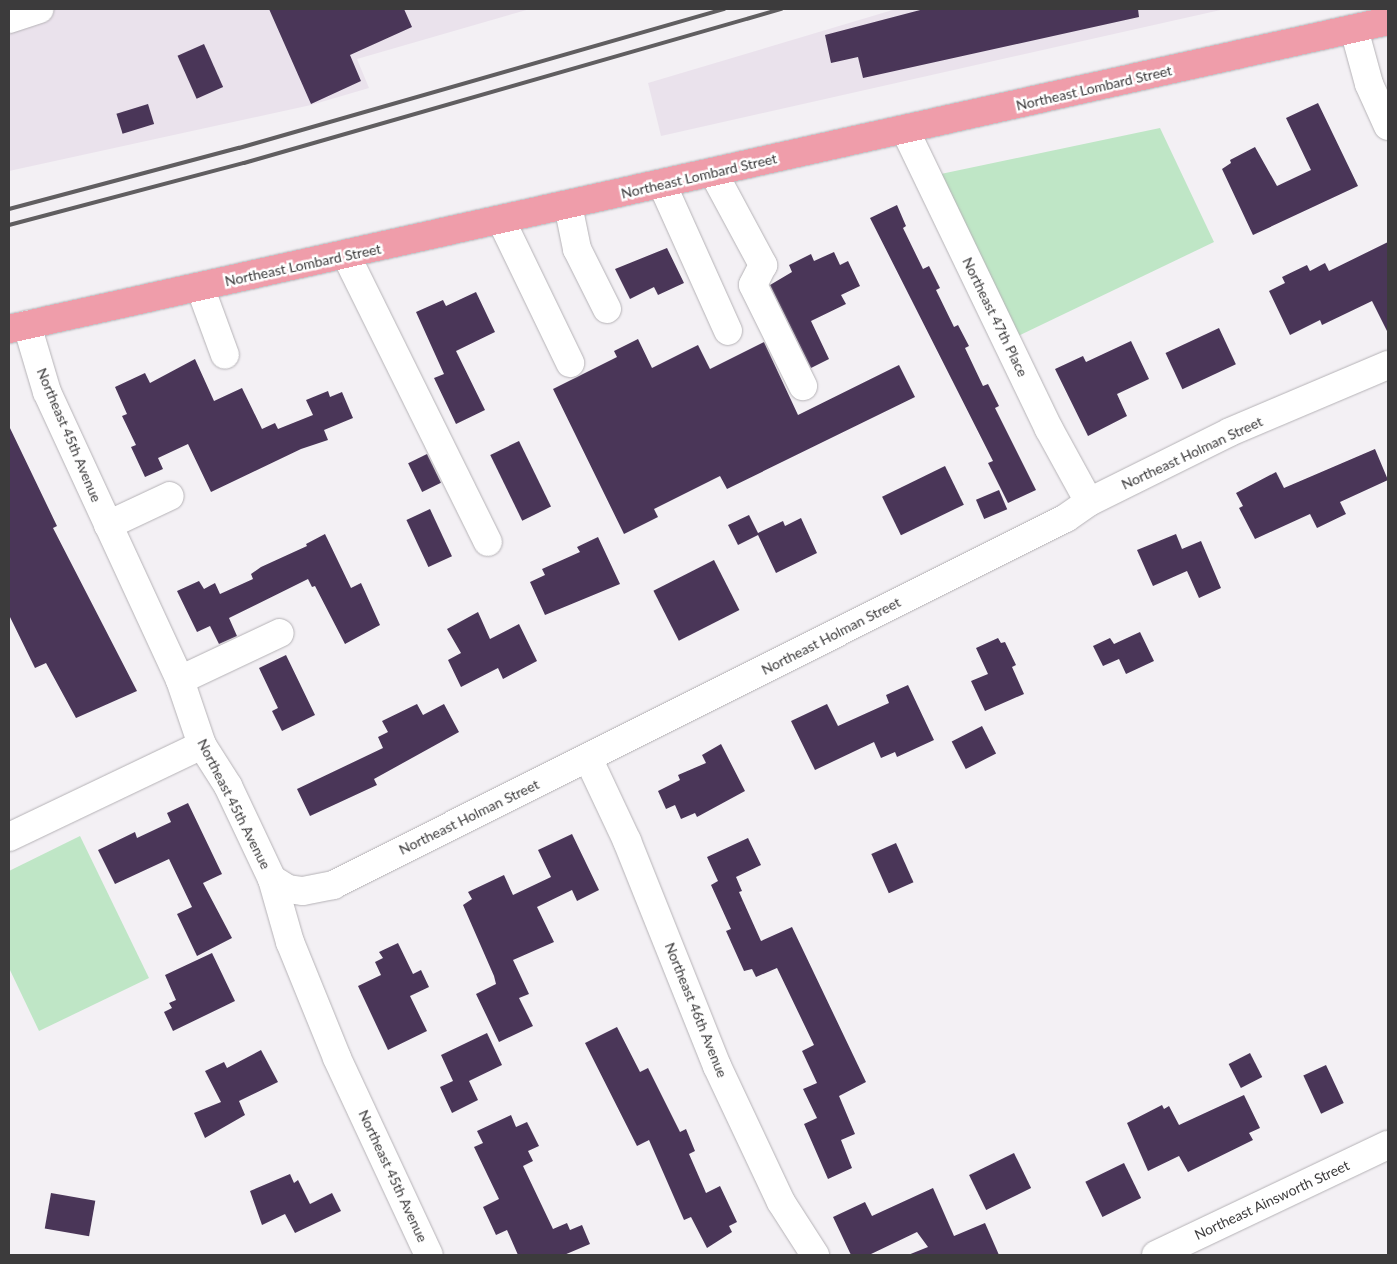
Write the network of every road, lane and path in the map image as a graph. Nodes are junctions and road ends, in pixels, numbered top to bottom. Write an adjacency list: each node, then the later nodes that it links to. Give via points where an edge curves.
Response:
1 (38, 9): 2 (street)
2 (9, 19)
3 (1388, 21): 4 (main road, Northeast Lombard Street)
4 (1354, 29): 5 (street, via 1369,84); 6 (main road, Northeast Lombard Street)
5 (1388, 126)
6 (905, 130): 7 (main road, Northeast Lombard Street); 21 (street, Northeast 47th Place, via 1049,429)
7 (713, 172): 8 (main road, Northeast Lombard Street); 19 (street, via 762,265 753,285)
8 (662, 184): 9 (main road, Northeast Lombard Street); 15 (street)
9 (568, 205): 10 (main road, Northeast Lombard Street); 13 (street, via 578,249)
10 (501, 220): 11 (main road, Northeast Lombard Street); 17 (street)
11 (346, 255): 12 (main road, Northeast Lombard Street); 23 (street)
12 (200, 287): 14 (main road, Northeast Lombard Street); 16 (street)
13 (607, 309)
14 (18, 327): 22 (street, Northeast 45th Avenue)
15 (728, 331)
16 (225, 356)
17 (570, 363)
18 (1388, 365): 21 (street, Northeast Holman Street, via 1230,432)
19 (802, 386)
20 (170, 496): 22 (street)
21 (1089, 502): 27 (street, Northeast Holman Street, via 1057,523)
22 (108, 525): 25 (street, Northeast 45th Avenue)
23 (488, 542)
24 (280, 632): 25 (street)
25 (180, 680): 26 (street, Northeast 45th Avenue)
26 (202, 745): 28 (street); 29 (street, Northeast 45th Avenue, via 228,786)
27 (588, 758): 29 (street, Northeast Holman Street, via 333,885 303,891 288,889); 32 (street, Northeast 46th Avenue, via 627,841 717,1066 781,1202)
28 (9, 837)
29 (272, 879): 31 (street, Northeast 45th Avenue, via 290,942 337,1058)
30 (1388, 1145): 33 (street, Northeast Ainsworth Street)
31 (430, 1255)
32 (815, 1255)
33 (1156, 1255)

